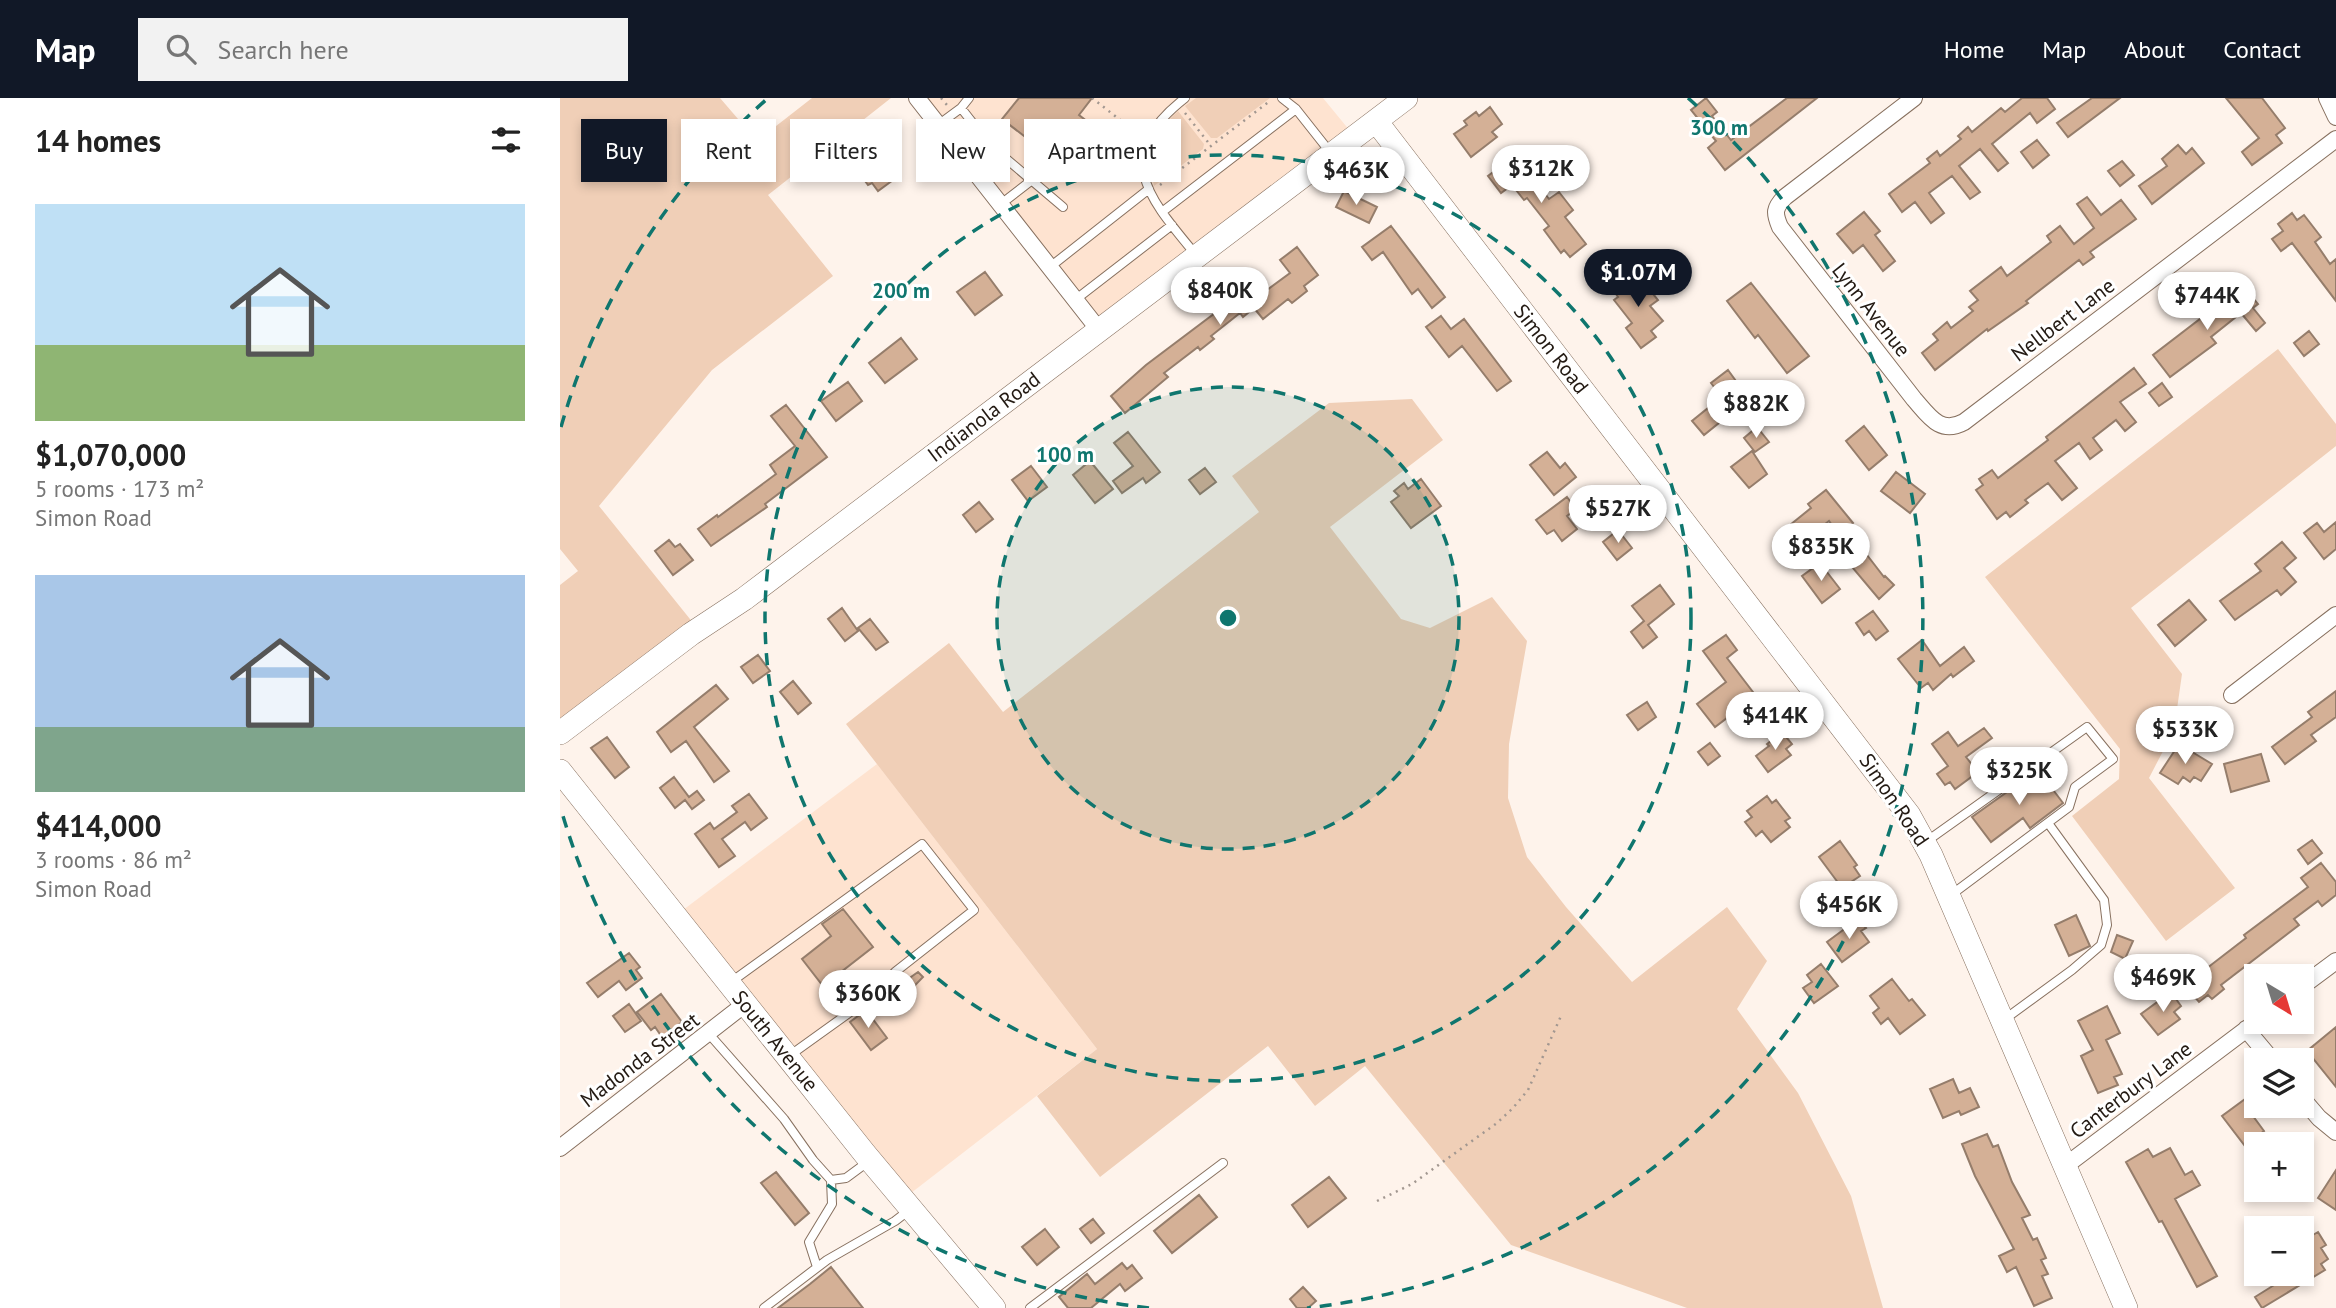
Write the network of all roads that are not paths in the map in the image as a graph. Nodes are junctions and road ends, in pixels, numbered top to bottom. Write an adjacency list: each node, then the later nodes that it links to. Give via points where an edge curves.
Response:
1 (916, 98): 11 (street)
2 (969, 98): 8 (lane)
3 (1185, 98): 20 (lane, via 1162,117 1146,142 1141,166)
4 (1282, 98): 9 (lane)
5 (1406, 98): 13 (street, Indianola Road)
6 (1914, 98): 29 (street, Lynn Avenue, via 1785,197 1775,215 1928,415)
7 (2327, 98): 10 (street)
8 (961, 108): 12 (lane); 16 (lane, via 990,145)
9 (1296, 109): 15 (lane); 23 (lane)
10 (2336, 117)
11 (933, 119)
12 (946, 119)
13 (1376, 121): 15 (street, Indianola Road); 35 (street, Simon Road, via 1891,790)
14 (2336, 139): 29 (street, Nellbert Lane, via 1964,422)
15 (1332, 155): 25 (street, Indianola Road)
16 (1024, 173)
17 (983, 182): 21 (street)
18 (1029, 182): 21 (lane)
19 (1034, 182): 22 (lane)
20 (1149, 191): 23 (lane); 26 (lane)
21 (1001, 204): 26 (street)
22 (1063, 207)
23 (1162, 212): 24 (lane)
24 (1171, 226): 25 (lane); 27 (lane)
25 (1197, 256): 28 (street, Indianola Road)
26 (1050, 267): 27 (street)
27 (1075, 300): 28 (street)
28 (1099, 330): 32 (street, Indianola Road)
29 (1947, 427)
30 (2336, 615): 31 (street)
31 (2232, 695)
32 (560, 733)
33 (560, 771): 39 (street, South Avenue)
34 (2048, 823): 35 (lane, via 2068,807 2075,787 2113,759 2087,727); 36 (lane); 41 (lane, via 2104,900 2107,925 2101,945)
35 (1925, 843): 36 (street, Simon Road)
36 (1948, 897): 41 (street, Simon Road)
37 (2336, 961): 38 (street)
38 (2314, 977)
39 (729, 984): 40 (street, South Avenue); 44 (lane, via 922,844 974,910 867,1000)
40 (745, 1004): 43 (street, Madonda Street); 44 (street, South Avenue)
41 (2002, 1021): 50 (street, Simon Road)
42 (2244, 1030): 50 (street, Canterbury Lane)
43 (709, 1034): 47 (street, Madonda Street); 51 (lane)
44 (787, 1057): 48 (street, South Avenue)
45 (2314, 1112): 46 (street)
46 (2336, 1132)
47 (560, 1148)
48 (870, 1160): 51 (lane, via 846,1178); 52 (street, South Avenue)
49 (1223, 1163): 56 (lane)
50 (2065, 1166): 57 (street, Simon Road)
51 (831, 1180): 53 (lane, via 831,1204 809,1242)
52 (910, 1209): 53 (lane); 55 (street, South Avenue)
53 (817, 1267): 54 (lane)
54 (764, 1308)
55 (994, 1308)
56 (1030, 1308)
57 (2126, 1308)

